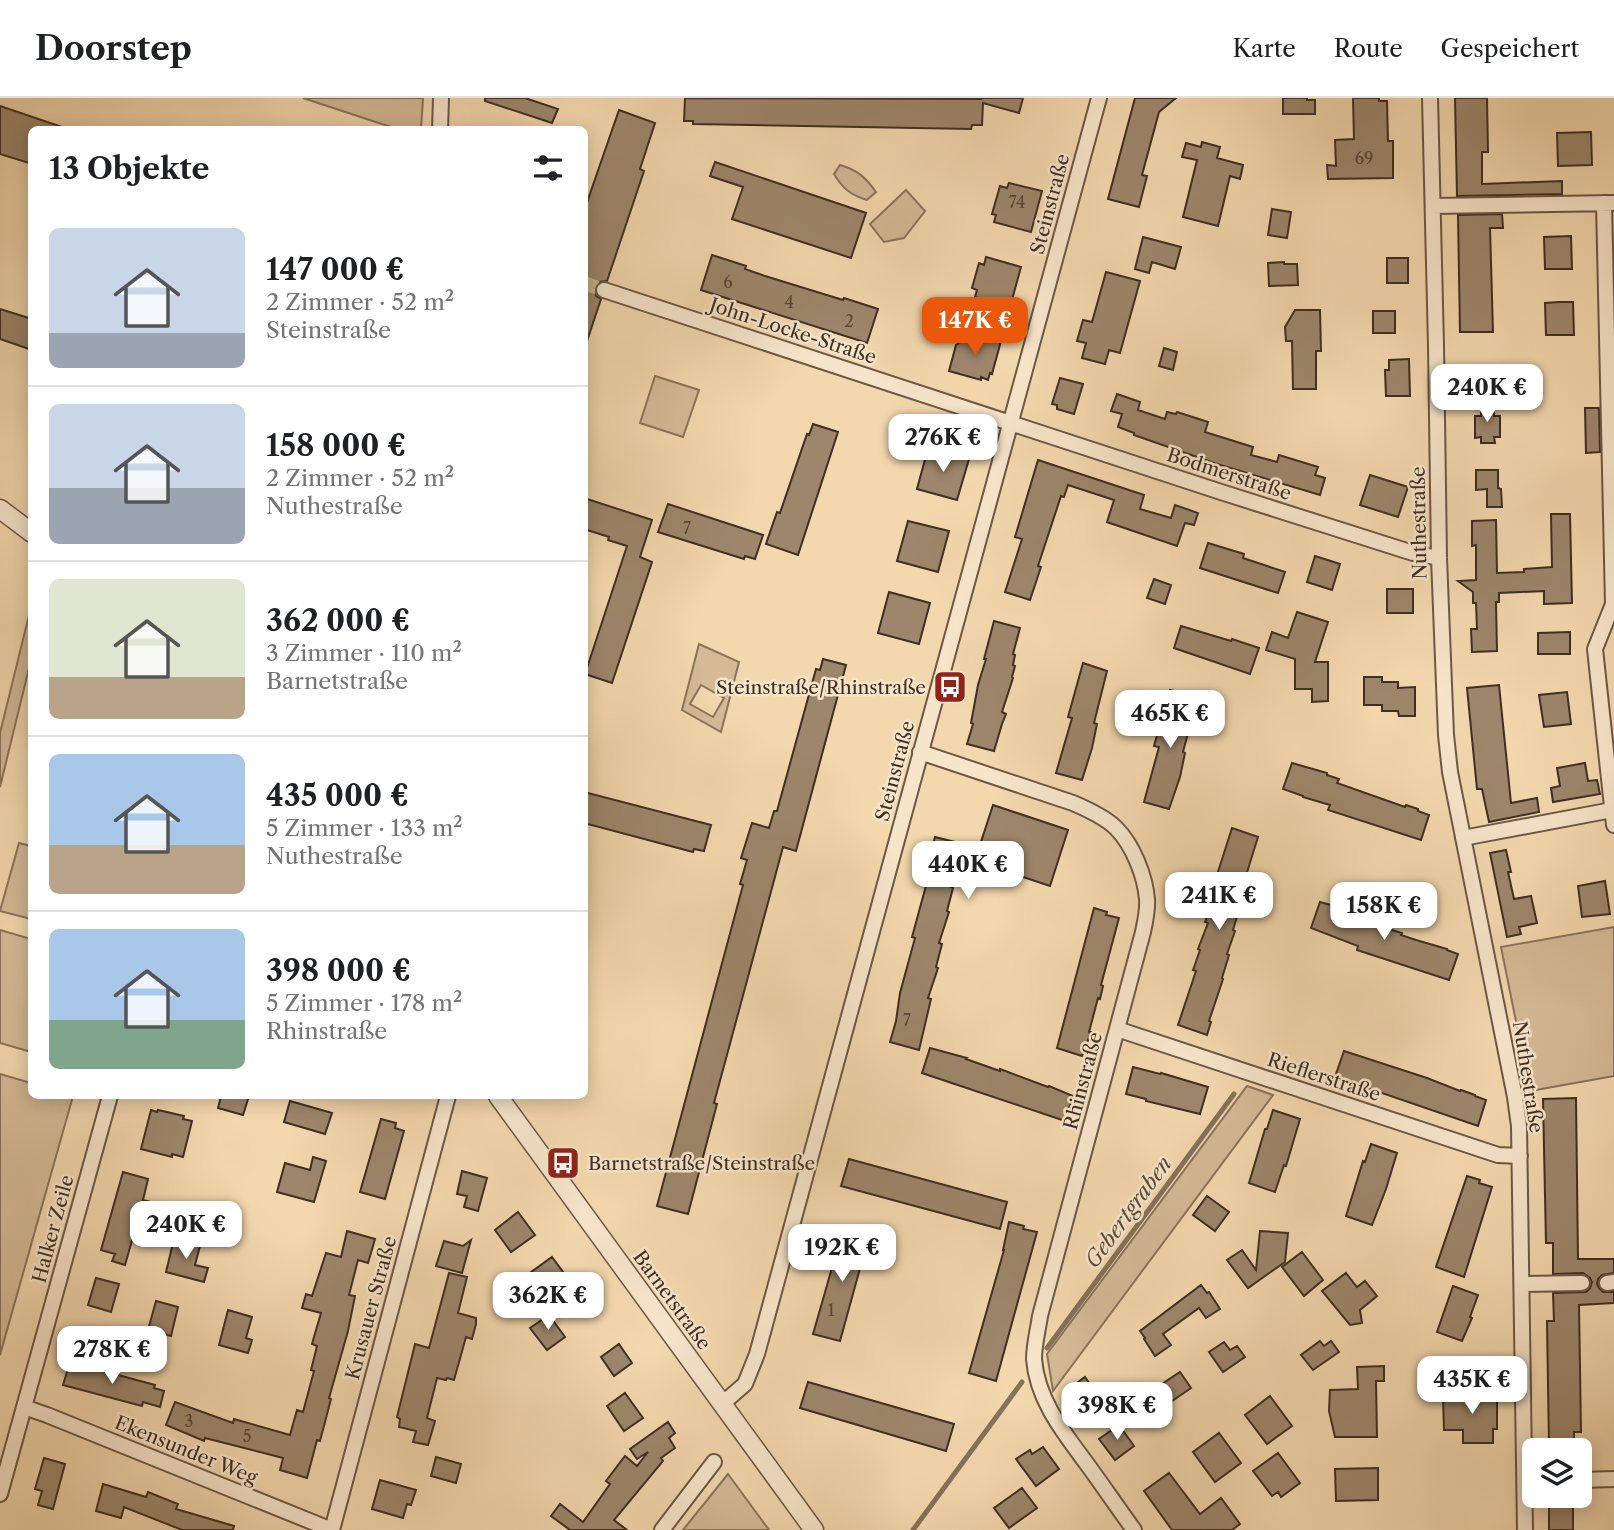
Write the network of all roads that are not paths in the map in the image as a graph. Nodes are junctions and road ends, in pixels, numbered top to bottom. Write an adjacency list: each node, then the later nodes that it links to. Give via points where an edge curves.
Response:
1 (441, 98): 4 (street)
2 (1099, 98): 8 (street, Steinstraße)
3 (1430, 98): 6 (street, Nuthestraße)
4 (440, 126)
5 (1609, 203): 6 (street); 13 (street, via 1613,604 1595,649)
6 (1433, 205): 11 (street, Nuthestraße)
7 (604, 290): 8 (street, John-Locke-Straße)
8 (1010, 422): 11 (street, Bodmerstraße); 12 (street, Steinstraße)
9 (0, 509): 10 (street)
10 (28, 530)
11 (1438, 558): 14 (street, Nuthestraße, via 1446,735)
12 (920, 752): 15 (street, Rhinstraße, via 1087,809 1116,828 1130,847 1147,899 1146,916); 22 (street, Steinstraße, via 757,1354 745,1384)
13 (1613, 818): 14 (street)
14 (1463, 838): 19 (street, Nuthestraße, via 1515,1097)
15 (1117, 1029): 19 (street, Rieflerstraße, via 1497,1155); 33 (street, Rhinstraße, via 1040,1317 1034,1359 1048,1407)
16 (109, 1099): 23 (street, Halker Zeile)
17 (447, 1099): 30 (street, Krusauer Straße)
18 (500, 1099): 22 (street, Barnetstraße)
19 (1520, 1156): 21 (street, Nuthestraße)
20 (1582, 1283): 21 (street)
21 (1522, 1284): 24 (street, Nuthestraße)
22 (722, 1404): 32 (street, Barnetstraße)
23 (24, 1407): 28 (street, Halker Zeile); 30 (street, Ekensunder Weg)
24 (1528, 1438)
25 (714, 1462): 31 (street)
26 (1614, 1479): 27 (street)
27 (1592, 1480)
28 (0, 1494)
29 (1527, 1508): 34 (street, Nuthestraße)
30 (332, 1530)
31 (662, 1530)
32 (814, 1530)
33 (1134, 1530)
34 (1525, 1530)

